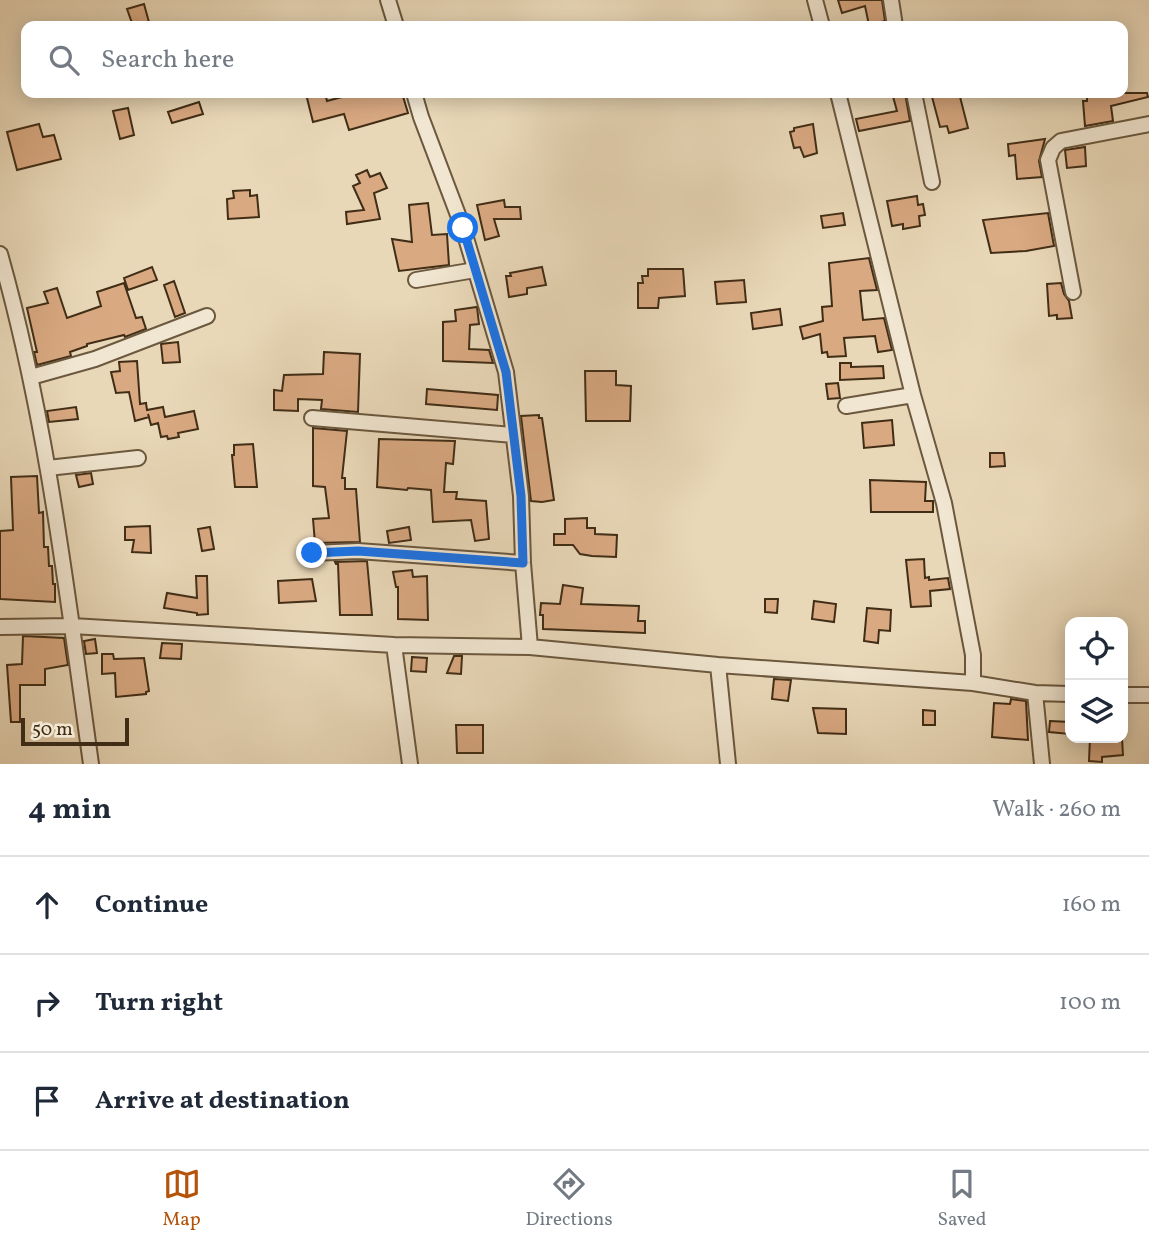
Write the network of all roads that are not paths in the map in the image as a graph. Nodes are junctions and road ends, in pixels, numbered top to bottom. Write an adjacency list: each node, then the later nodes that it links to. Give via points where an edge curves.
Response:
1 (388, 0): 4 (street)
2 (816, 0): 5 (street)
3 (891, 0): 6 (street)
4 (394, 21)
5 (821, 21)
6 (894, 21)
7 (416, 98): 13 (street)
8 (839, 98): 18 (street)
9 (915, 98): 11 (street)
10 (1149, 124): 15 (street, via 1061,141 1053,148 1048,160)
11 (932, 182)
12 (0, 254): 17 (street)
13 (475, 271): 14 (street); 21 (street, via 506,372)
14 (415, 280)
15 (1073, 292)
16 (207, 316): 17 (street, via 95,359)
17 (31, 377): 23 (street)
18 (913, 395): 19 (street); 31 (street, via 944,503 973,656)
19 (846, 406)
20 (312, 418): 21 (street)
21 (513, 435): 25 (street)
22 (138, 458): 23 (street)
23 (48, 468): 26 (street)
24 (312, 553): 25 (street, via 358,551)
25 (523, 563): 29 (street)
26 (72, 626): 27 (street); 28 (street); 36 (street)
27 (0, 627)
28 (394, 645): 29 (street); 37 (street)
29 (530, 646): 30 (street)
30 (718, 665): 31 (street); 38 (street)
31 (973, 683): 32 (street)
32 (1035, 693): 33 (street); 39 (street)
33 (1065, 694)
34 (1128, 695): 35 (street)
35 (1149, 695)
36 (91, 764)
37 (410, 764)
38 (727, 764)
39 (1042, 764)

